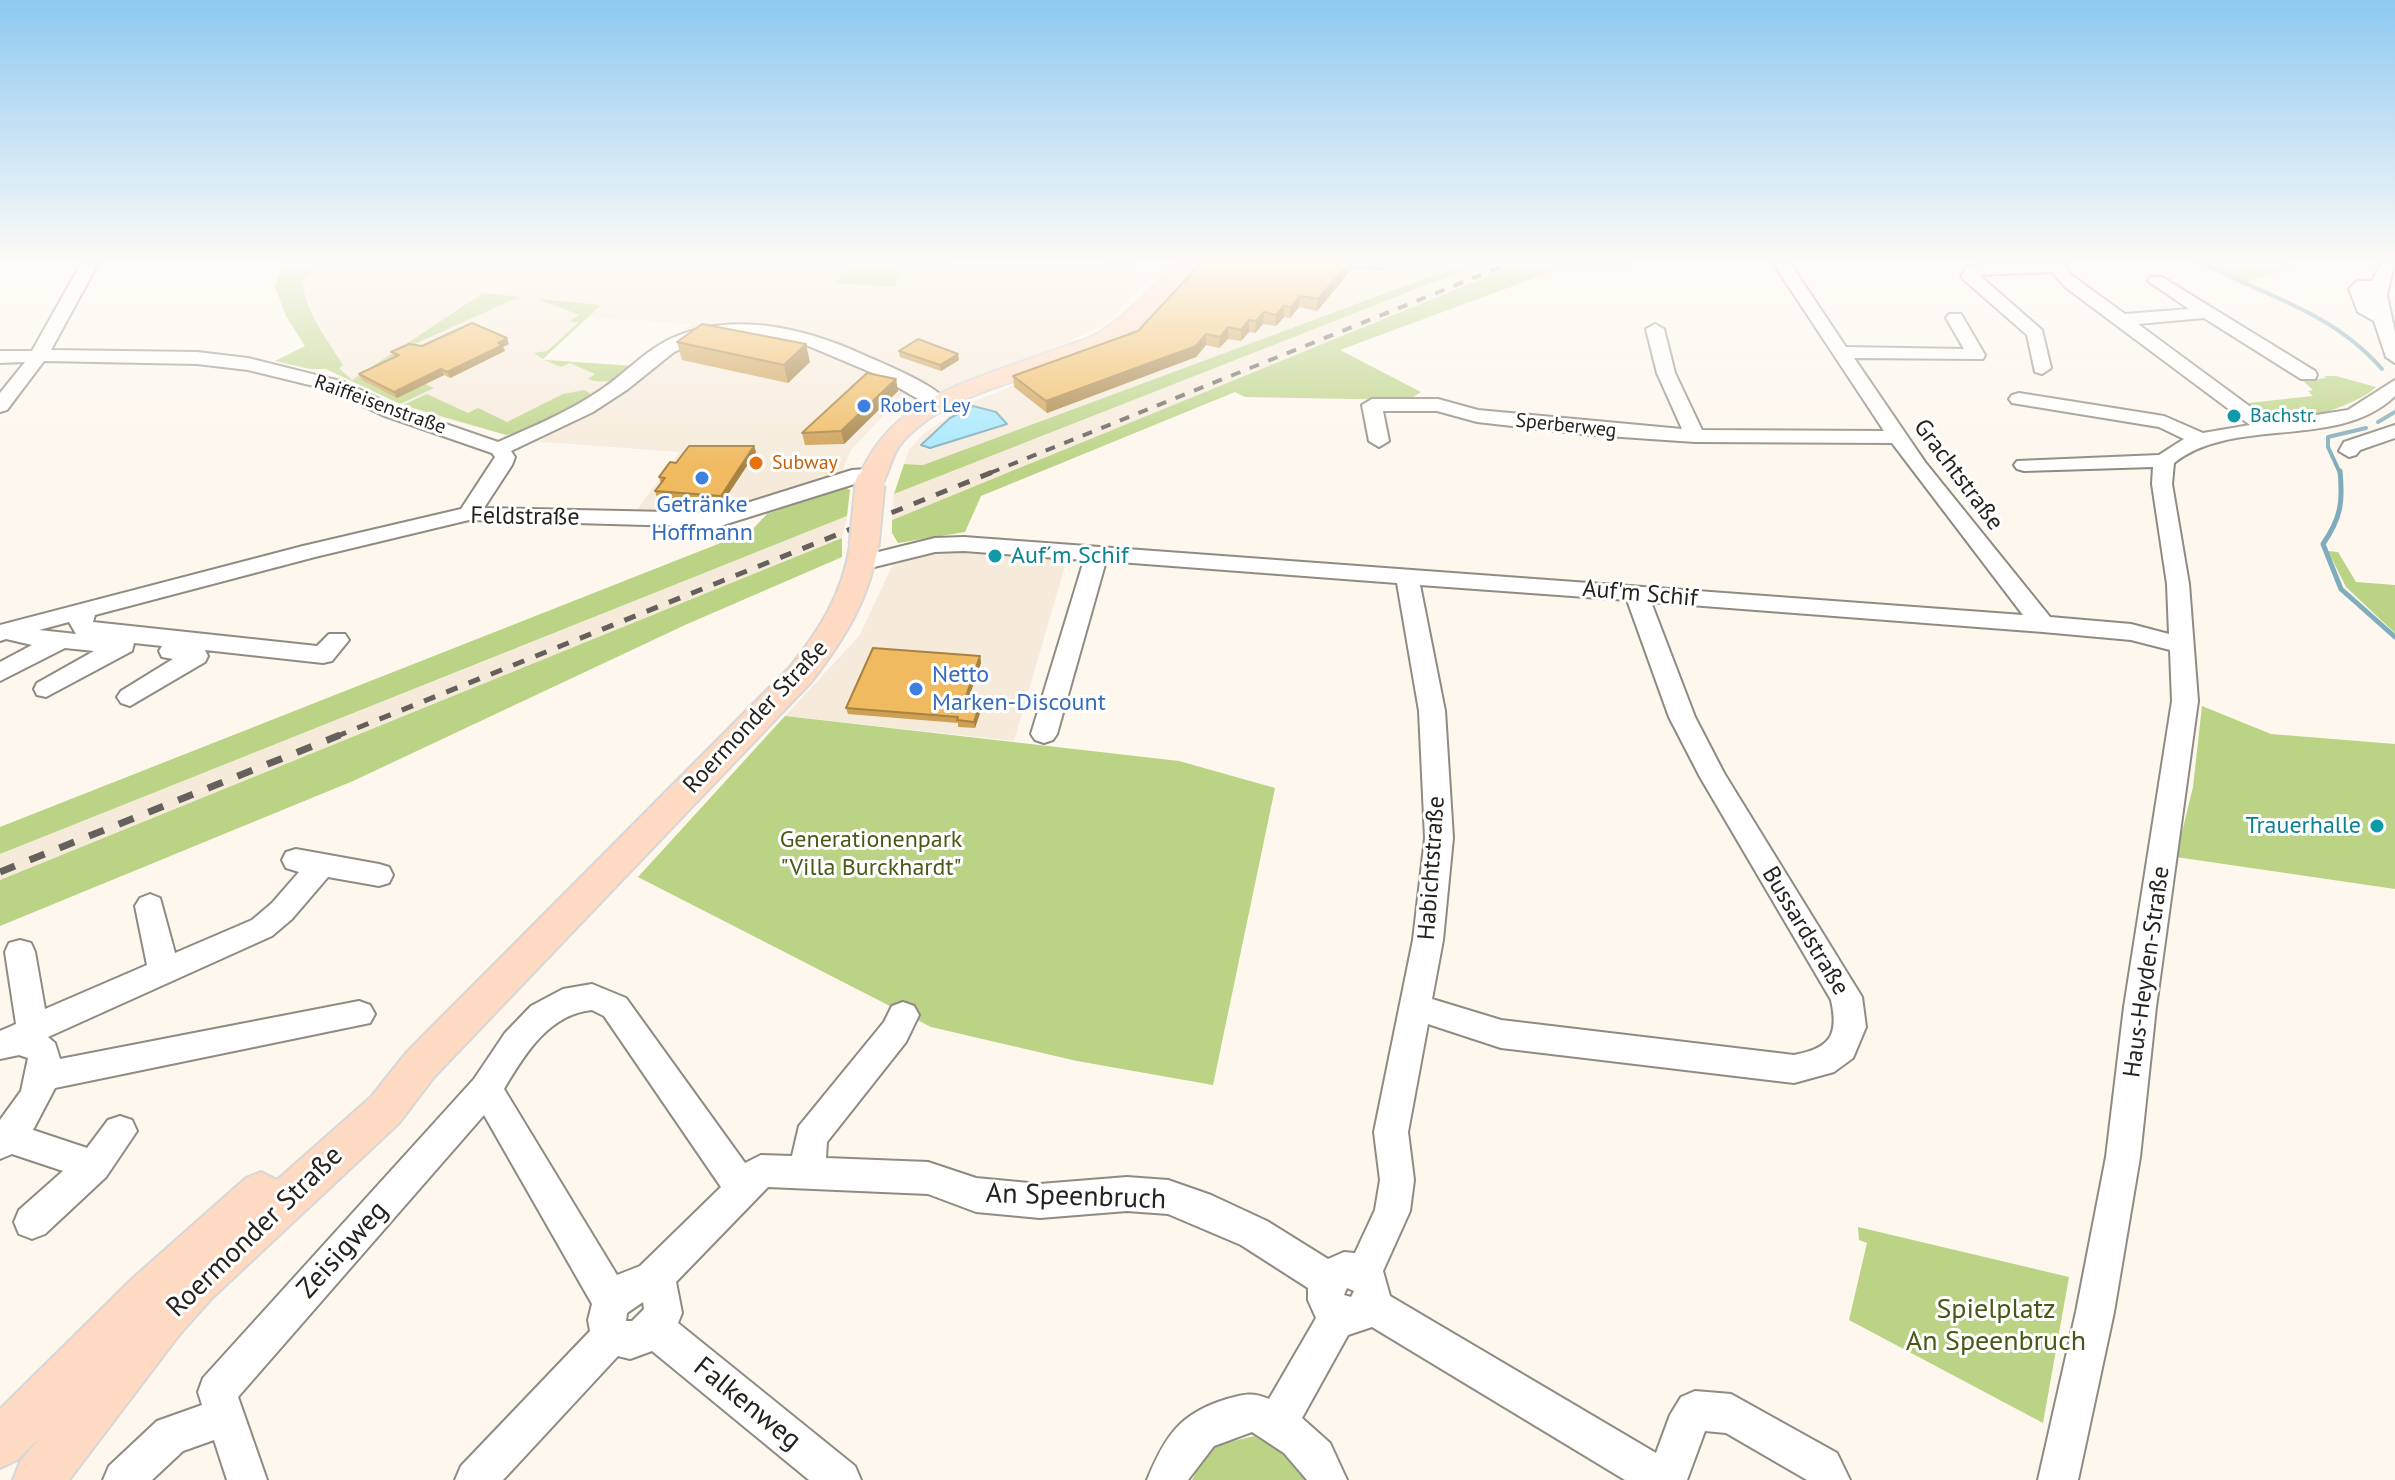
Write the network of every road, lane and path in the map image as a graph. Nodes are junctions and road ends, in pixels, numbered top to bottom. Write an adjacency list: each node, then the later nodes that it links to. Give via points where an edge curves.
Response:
1 (54, 329): 12 (street)
2 (1118, 329): 18 (main road, Roermonder Straße)
3 (1655, 329): 22 (street, via 1666,373)
4 (1824, 329): 10 (street, Grachtstraße)
5 (1961, 329): 10 (street, via 1976,355)
6 (2032, 329): 14 (street)
7 (2133, 329): 21 (street)
8 (2232, 329): 15 (street)
9 (2385, 329): 13 (street)
10 (1839, 352): 23 (street, Grachtstraße)
11 (0, 357): 12 (street, Raiffeisenstraße)
12 (38, 357): 19 (street); 26 (street, Raiffeisenstraße, via 197,358 248,364 337,386 389,411)
13 (2395, 357)
14 (2042, 368)
15 (2308, 375)
16 (2395, 386): 20 (street, via 2378,402)
17 (2019, 399): 24 (street, via 2164,422)
18 (939, 403): 26 (street, via 875,365 821,343 719,331 676,344 585,409); 30 (main road, Roermonder Straße, via 884,445)
19 (0, 406)
20 (2376, 426): 21 (street); 27 (street)
21 (2266, 428): 24 (street)
22 (1695, 436): 23 (street, Sperberweg); 25 (street, Sperberweg, via 1477,416 1438,405 1372,405)
23 (1897, 437): 37 (street, Grachtstraße)
24 (2200, 439): 28 (street)
25 (1379, 441)
26 (499, 449): 31 (street, via 505,457 502,465)
27 (2349, 451)
28 (2164, 461): 29 (street); 42 (street, Haus-Heyden-Straße, via 2163,495 2178,584)
29 (2024, 465)
30 (872, 478): 31 (street, Feldstraße, via 852,476 717,520); 33 (main road, Roermonder Straße, bridge)
31 (469, 514): 36 (street, Feldstraße)
32 (1097, 554): 33 (street, Auf'm Schif, via 949,544); 34 (street, Auf'm Schif); 46 (street)
33 (863, 555): 55 (main road, Roermonder Straße, via 855,595 840,625 801,674)
34 (1407, 576): 35 (street, Auf'm Schif); 51 (street, Habichtstraße, via 1432,711 1439,838)
35 (1636, 594): 37 (street, Auf'm Schif); 51 (street, Bussardstraße, via 1682,717 1713,777 1846,997 1851,1011 1844,1047 1821,1065 1794,1069 1501,1034)
36 (85, 611): 38 (street, Feldstraße); 40 (street, via 81,622 86,630 149,638 323,655)
37 (2043, 624): 42 (street, Auf'm Schif, via 2131,632)
38 (0, 633): 39 (street, Feldstraße)
39 (61, 640): 41 (street, Feldstraße); 43 (street)
40 (337, 640)
41 (123, 645): 44 (street); 45 (street, Feldstraße, via 196,656)
42 (2181, 645): 80 (street, Haus-Heyden-Straße, via 2185,701 2123,1157)
43 (0, 673)
44 (46, 689)
45 (130, 697)
46 (1044, 734)
47 (379, 875): 50 (street, via 309,863 282,911 262,928)
48 (150, 906): 50 (street)
49 (20, 952): 54 (street)
50 (163, 970): 54 (street)
51 (1416, 1007): 65 (street, Habichtstraße, via 1391,1132 1397,1180 1392,1211)
52 (359, 1014): 56 (street)
53 (903, 1015): 61 (street, via 811,1137)
54 (18, 1038): 56 (street, via 44,1053)
55 (420, 1065): 70 (main road, Roermonder Straße, via 371,1099 224,1223); 71 (main road, Roermonder Straße, via 385,1110 196,1282)
56 (45, 1076): 59 (street, via 37,1097)
57 (486, 1089): 62 (street, Zeisigweg, via 521,1036 550,1010 593,997 615,1007); 66 (street); 68 (street, Zeisigweg, via 217,1392)
58 (120, 1131): 60 (street)
59 (3, 1140): 60 (street)
60 (94, 1166): 63 (street)
61 (807, 1173): 62 (street, An Speenbruch, via 761,1171); 65 (street, An Speenbruch, via 928,1178 976,1195 1040,1201 1127,1194 1168,1197 1254,1233)
62 (742, 1188): 64 (street, An Speenbruch)
63 (32, 1222)
64 (648, 1284): 66 (street, An Speenbruch, via 628,1287); 67 (street, via 661,1291 665,1305)
65 (1350, 1293): 69 (street, Habichtstraße); 78 (street, An Speenbruch)
66 (612, 1318): 67 (street, via 627,1341); 74 (street, An Speenbruch)
67 (654, 1328): 75 (street, Falkenweg)
68 (224, 1417): 72 (street, via 171,1435); 73 (street, Zeisigweg)
69 (1277, 1423): 76 (street, via 1254,1412 1209,1425 1194,1433); 77 (street, via 1305,1445)
70 (0, 1443)
71 (38, 1480)
72 (123, 1480)
73 (247, 1480)
74 (475, 1480)
75 (841, 1480)
76 (1167, 1480)
77 (1327, 1480)
78 (1665, 1480): 79 (street, An Speenbruch, via 1695,1411 1731,1414 1823,1467)
79 (1830, 1480)
80 (2058, 1480)

